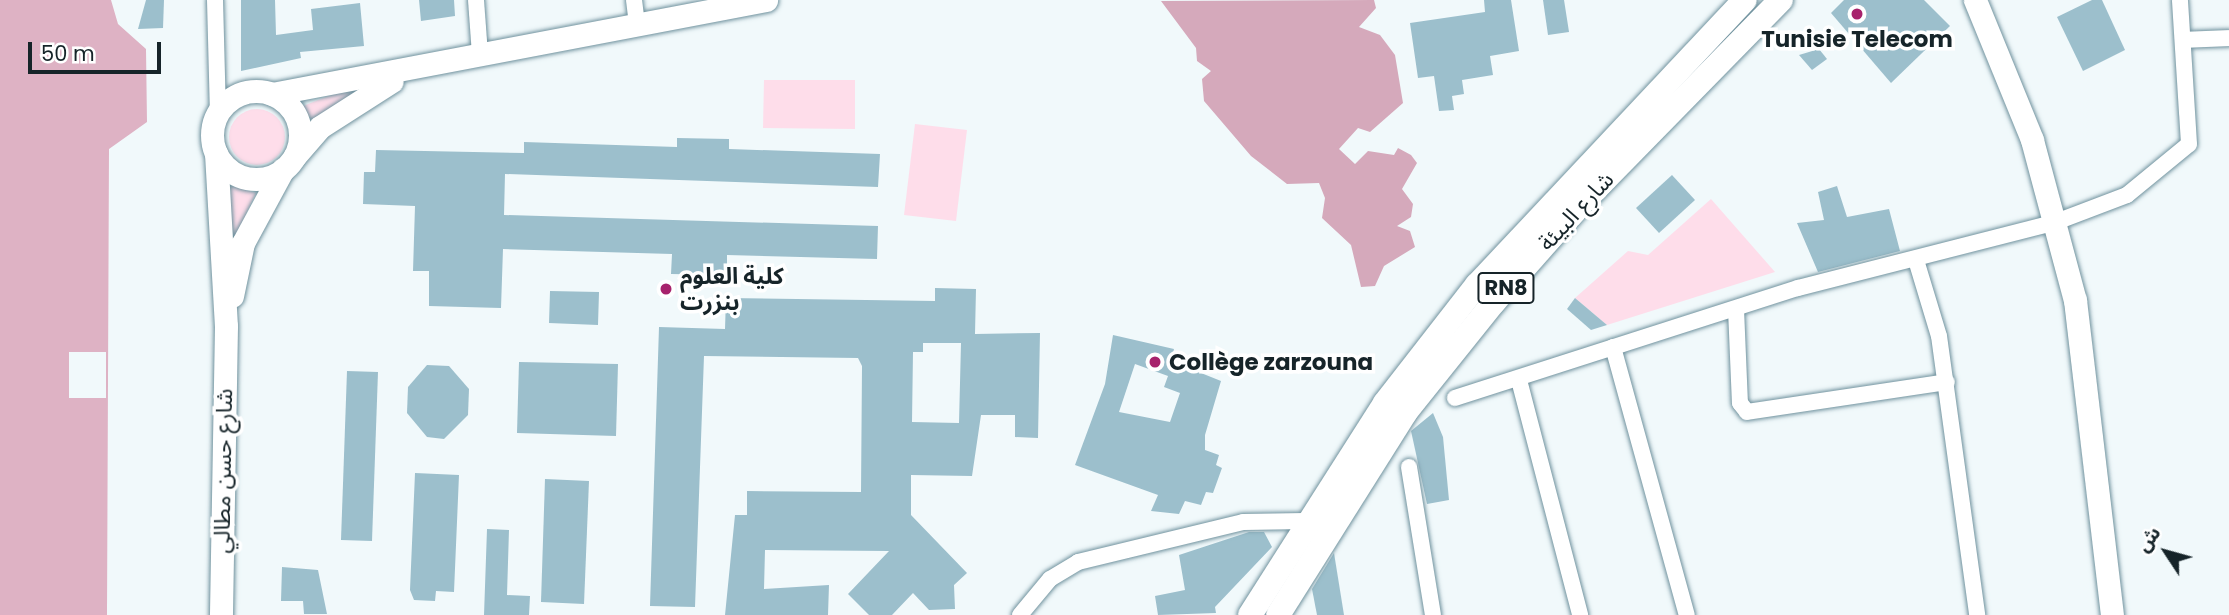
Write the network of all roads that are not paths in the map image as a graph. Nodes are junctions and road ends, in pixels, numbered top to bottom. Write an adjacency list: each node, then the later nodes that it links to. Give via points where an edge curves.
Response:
1 (215, 0): 15 (street)
2 (476, 0): 12 (street)
3 (634, 0): 9 (street)
4 (766, 0): 9 (street)
5 (1745, 0): 27 (main road, شارع البيئة / RN8, via 1477,285 1385,402)
6 (1781, 0): 31 (main road, شارع البيئة / RN8, via 1578,207 1494,302 1405,413)
7 (1975, 0): 18 (street, via 2009,73)
8 (2180, 0): 11 (street)
9 (638, 24): 12 (street)
10 (2229, 38): 11 (street)
11 (2183, 40): 18 (street, via 2189,144 2127,195)
12 (480, 55): 13 (street)
13 (410, 71): 14 (street); 17 (street, via 329,120)
14 (272, 94): 15 (street, via 242,93); 17 (street, via 298,122)
15 (218, 112): 16 (street)
16 (216, 153): 17 (street, via 246,178); 21 (street)
17 (288, 165): 21 (street, via 243,243)
18 (2056, 222): 19 (street); 36 (street, via 2075,300)
19 (1916, 260): 20 (street); 24 (street)
20 (1736, 309): 22 (street); 24 (street, via 1740,403 1747,412)
21 (226, 327): 28 (street, شارع حسن مطالي)
22 (1613, 347): 23 (street); 34 (street)
23 (1519, 380): 25 (street); 33 (street)
24 (1947, 382): 35 (street)
25 (1455, 398)
26 (1409, 467): 32 (street)
27 (1306, 522): 29 (street, via 1242,522 1078,562 1050,579); 30 (main road, شارع البيئة / RN8)
28 (221, 615)
29 (1020, 615)
30 (1250, 615)
31 (1278, 615)
32 (1433, 615)
33 (1580, 615)
34 (1687, 615)
35 (1977, 615)
36 (2112, 615)

